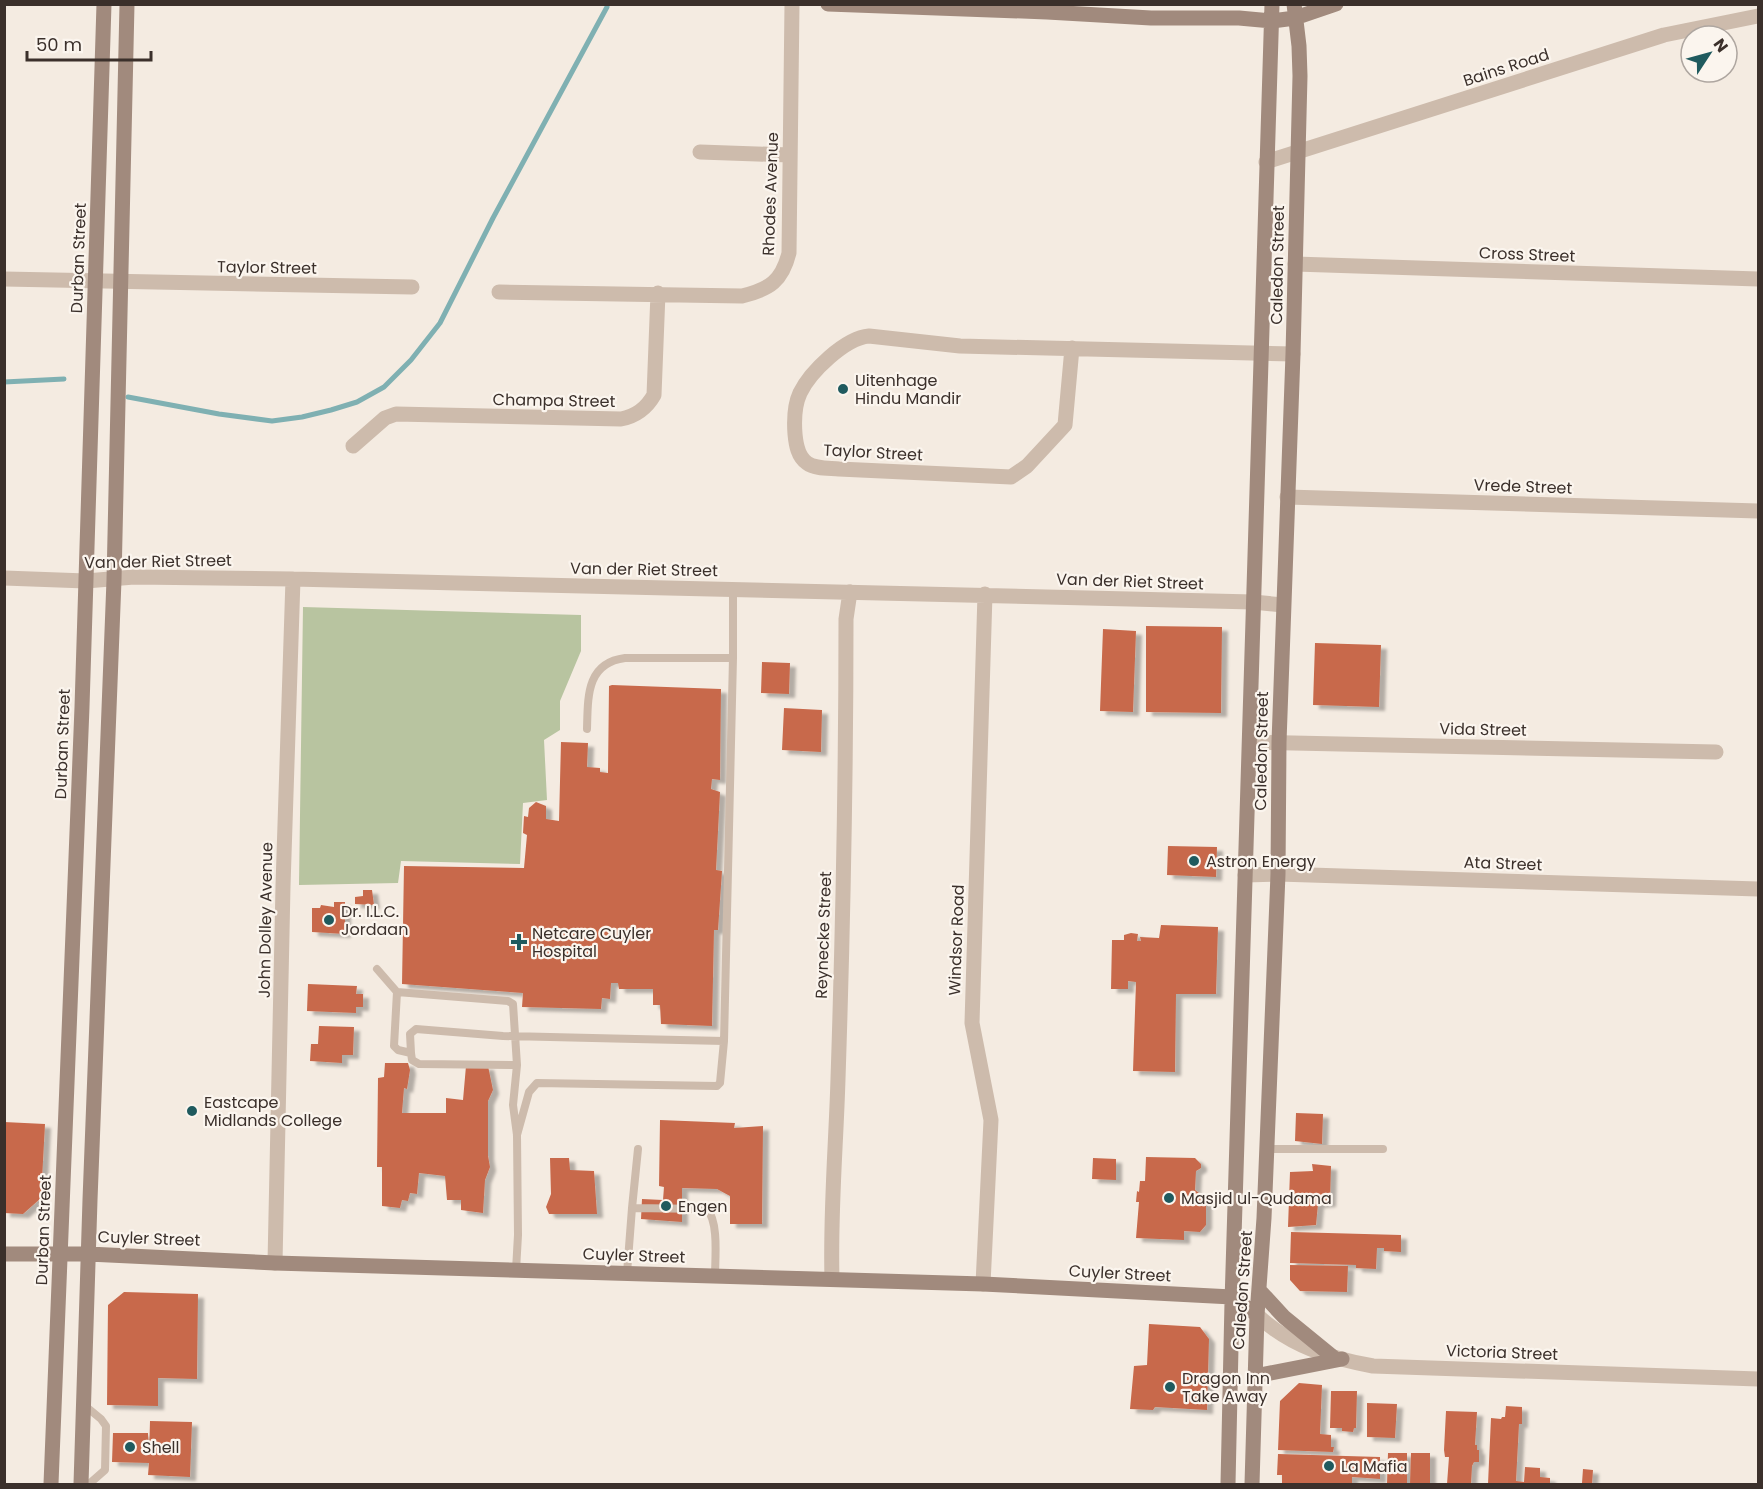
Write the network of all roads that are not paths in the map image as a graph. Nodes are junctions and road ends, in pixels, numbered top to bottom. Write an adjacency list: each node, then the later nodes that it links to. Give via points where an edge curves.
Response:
1 (104, 4): 20 (main road, Durban Street)
2 (128, 4): 21 (main road)
3 (792, 4): 15 (street, Rhodes Avenue)
4 (828, 4): 8 (main road)
5 (1263, 4): 11 (main road)
6 (1272, 4): 12 (main road, Caledon Street)
7 (1336, 4): 9 (main road)
8 (947, 6): 11 (main road, via 1151,18)
9 (1294, 11): 12 (main road); 14 (main road, Caledon Street, via 1299,46)
10 (1758, 16): 14 (street, Bains Road, via 1664,35)
11 (1239, 18): 12 (main road)
12 (1272, 21): 16 (main road, Caledon Street)
13 (700, 152): 15 (street)
14 (1297, 153): 16 (street, Bains Road); 17 (main road, Caledon Street)
15 (790, 155): 24 (street, Rhodes Avenue, via 789,252 773,284 742,296)
16 (1266, 162): 26 (main road, Caledon Street)
17 (1295, 264): 19 (street, Cross Street); 27 (main road, Caledon Street)
18 (4, 279): 20 (street)
19 (1758, 279)
20 (95, 281): 21 (street, Taylor Street); 34 (main road, Durban Street)
21 (121, 283): 22 (street, Taylor Street); 33 (main road)
22 (412, 287)
23 (499, 292): 24 (street, Rhodes Avenue)
24 (658, 293): 28 (street, Champa Street, via 654,395 633,416 621,419 396,414 385,418)
25 (1072, 348): 25 (street, Taylor Street, via 960,346 860,337 835,352 810,377 800,394 795,416 796,447 805,462 813,466 1011,477 1027,466 1065,425); 26 (street, Taylor Street)
26 (1262, 353): 27 (street, Taylor Street); 38 (main road, Caledon Street)
27 (1293, 354): 29 (main road, Caledon Street)
28 (353, 446)
29 (1287, 497): 30 (street, Vrede Street); 39 (main road, Caledon Street)
30 (1758, 511)
31 (4, 578): 34 (street, Van der Riet Street)
32 (293, 579): 33 (street, Van der Riet Street); 35 (street, Van der Riet Street); 62 (street, John Dolley Avenue)
33 (114, 580): 34 (street, Van der Riet Street); 60 (main road)
34 (86, 581): 61 (main road, Durban Street)
35 (733, 590): 36 (street, Van der Riet Street); 40 (lane)
36 (850, 592): 37 (street, Van der Riet Street); 66 (street, Reynecke Street, via 846,619)
37 (985, 594): 38 (street, Van der Riet Street); 67 (street, Windsor Road, via 972,1023 991,1120)
38 (1253, 602): 39 (street, Van der Riet Street); 42 (main road, Caledon Street)
39 (1283, 605): 43 (main road, Caledon Street)
40 (733, 658): 41 (lane, via 625,658 608,662 591,685); 51 (lane)
41 (587, 729)
42 (1250, 742): 43 (street, Vida Street); 46 (main road, Caledon Street)
43 (1279, 742): 44 (street, Vida Street); 45 (main road, Caledon Street)
44 (1716, 752)
45 (1278, 874): 46 (street, Ata Street); 47 (street, Ata Street); 56 (main road, Caledon Street)
46 (1245, 875): 69 (main road, Caledon Street)
47 (1758, 889)
48 (377, 969): 49 (lane)
49 (397, 992): 50 (lane, via 510,1002 515,1012); 52 (lane, via 394,1046)
50 (514, 1036): 51 (lane); 52 (lane, via 416,1029 410,1034); 53 (lane)
51 (724, 1041): 54 (lane, via 717,1086 537,1083 529,1092)
52 (411, 1053): 53 (lane, via 412,1060 419,1065)
53 (517, 1065): 54 (lane, via 513,1105)
54 (517, 1135): 63 (lane)
55 (638, 1149): 58 (lane)
56 (1267, 1149): 57 (lane); 68 (main road, Caledon Street)
57 (1383, 1149)
58 (632, 1208): 64 (lane); 65 (lane, via 707,1209 714,1228)
59 (4, 1254): 61 (main road, Cuyler Street)
60 (88, 1254): 61 (main road, Cuyler Street); 62 (main road, Cuyler Street); 74 (main road)
61 (61, 1255): 75 (main road, Durban Street)
62 (275, 1263): 63 (main road, Cuyler Street)
63 (516, 1270): 64 (main road, Cuyler Street)
64 (627, 1273): 65 (main road, Cuyler Street)
65 (715, 1276): 66 (main road, Cuyler Street)
66 (832, 1279): 67 (main road, Cuyler Street)
67 (983, 1284): 69 (main road, Cuyler Street)
68 (1259, 1290): 70 (main road, Caledon Street); 71 (main road, via 1284,1317)
69 (1232, 1297): 70 (main road); 78 (main road, Caledon Street)
70 (1257, 1315): 71 (street, Victoria Street, via 1290,1341); 72 (main road, Caledon Street)
71 (1337, 1358): 72 (main road); 73 (street, Victoria Street, via 1373,1366)
72 (1255, 1376): 79 (main road, Caledon Street)
73 (1758, 1379)
74 (84, 1405): 76 (main road); 77 (lane, via 106,1428 105,1470)
75 (51, 1485)
76 (81, 1485)
77 (89, 1485)
78 (1228, 1485)
79 (1251, 1485)

